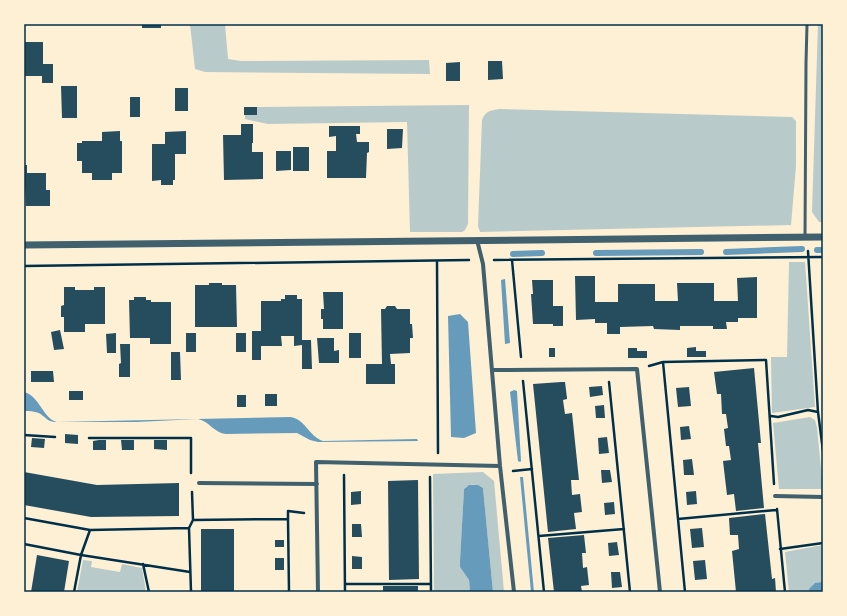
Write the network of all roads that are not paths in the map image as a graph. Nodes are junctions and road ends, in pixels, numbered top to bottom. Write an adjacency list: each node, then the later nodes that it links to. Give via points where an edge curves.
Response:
1 (807, 24): 2 (lane)
2 (805, 237): 3 (street); 4 (street)
3 (823, 237)
4 (477, 240): 5 (street); 6 (street, via 482,260)
5 (24, 245)
6 (493, 370): 7 (street); 14 (street, via 638,369)
7 (500, 466): 9 (street, via 316,462); 13 (street)
8 (199, 483): 9 (street)
9 (317, 484): 12 (street)
10 (775, 496): 11 (street)
11 (823, 497)
12 (318, 592)
13 (514, 592)
14 (660, 592)

